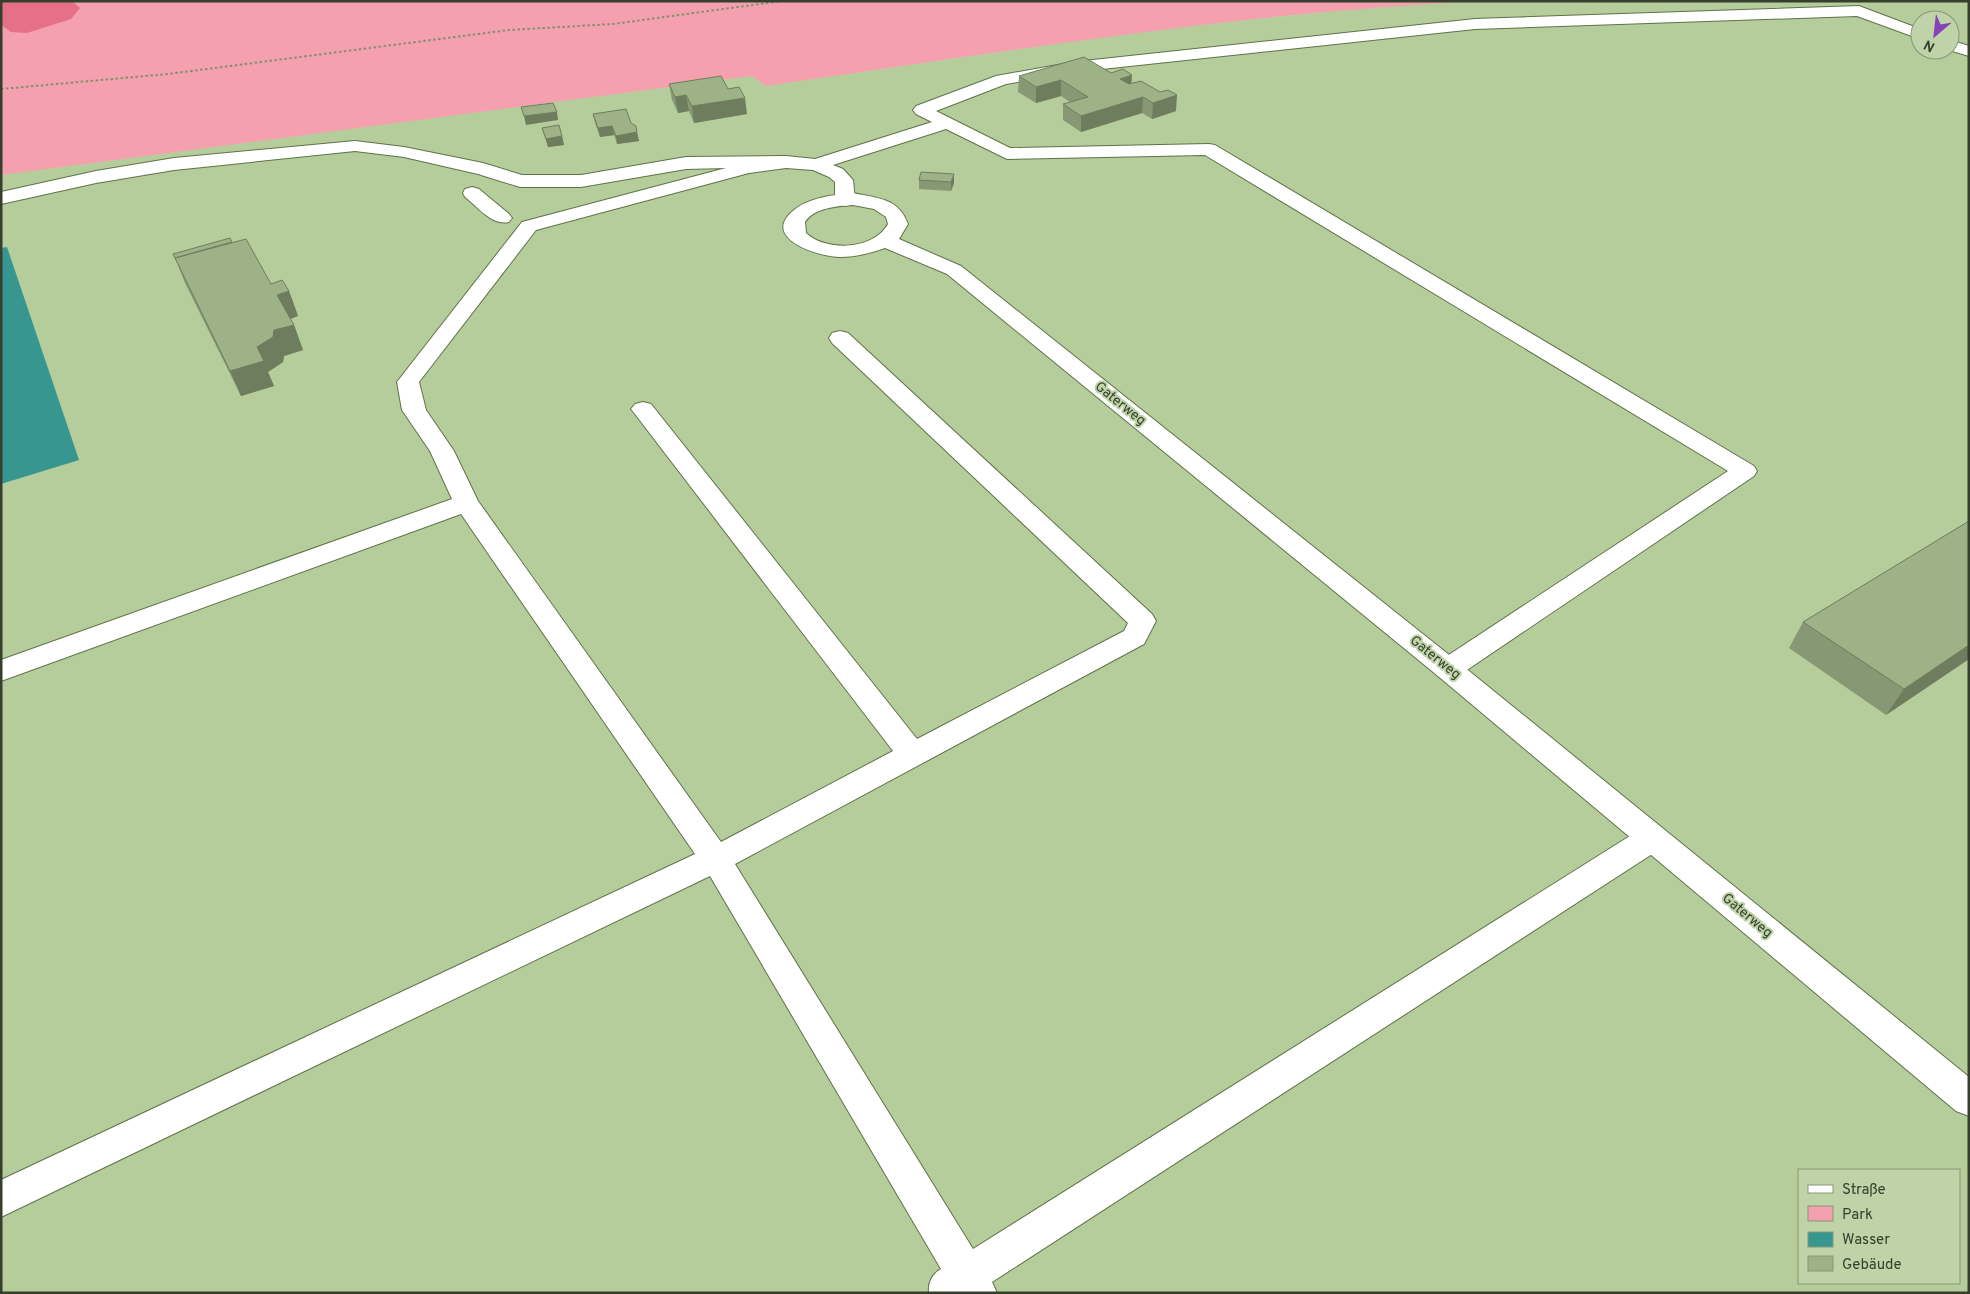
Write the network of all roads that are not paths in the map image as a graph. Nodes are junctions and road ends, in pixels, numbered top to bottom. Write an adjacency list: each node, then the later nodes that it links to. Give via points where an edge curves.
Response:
1 (1910, 30): 2 (street, via 1859,12 1476,24 1074,67 1002,80 922,110)
2 (947, 123): 4 (street); 13 (street, via 1007,154 1209,149 1745,471)
3 (786, 162): 4 (street); 6 (street, via 686,163 581,181 520,182 483,169 404,152 355,146 174,164); 12 (street, via 748,168 529,226 408,382 414,410 442,451)
4 (816, 165): 7 (street, via 844,180)
5 (472, 193): 8 (street)
6 (1, 198)
7 (845, 200): 9 (street, via 868,201 891,211 898,226); 9 (street, via 822,203 809,209 795,223 795,232 801,239 824,250 857,251)
8 (502, 218)
9 (886, 242): 13 (street, Gaterweg, via 954,270)
10 (840, 338): 15 (street, via 1142,621 1134,637)
11 (643, 409): 15 (street)
12 (466, 503): 14 (street); 17 (street)
13 (1448, 669): 16 (street, Gaterweg)
14 (1, 671)
15 (912, 754): 17 (street)
16 (1652, 838): 18 (street, Gaterweg); 20 (street)
17 (716, 858): 19 (street); 20 (street)
18 (1969, 1099)
19 (1, 1199)
20 (965, 1287)

